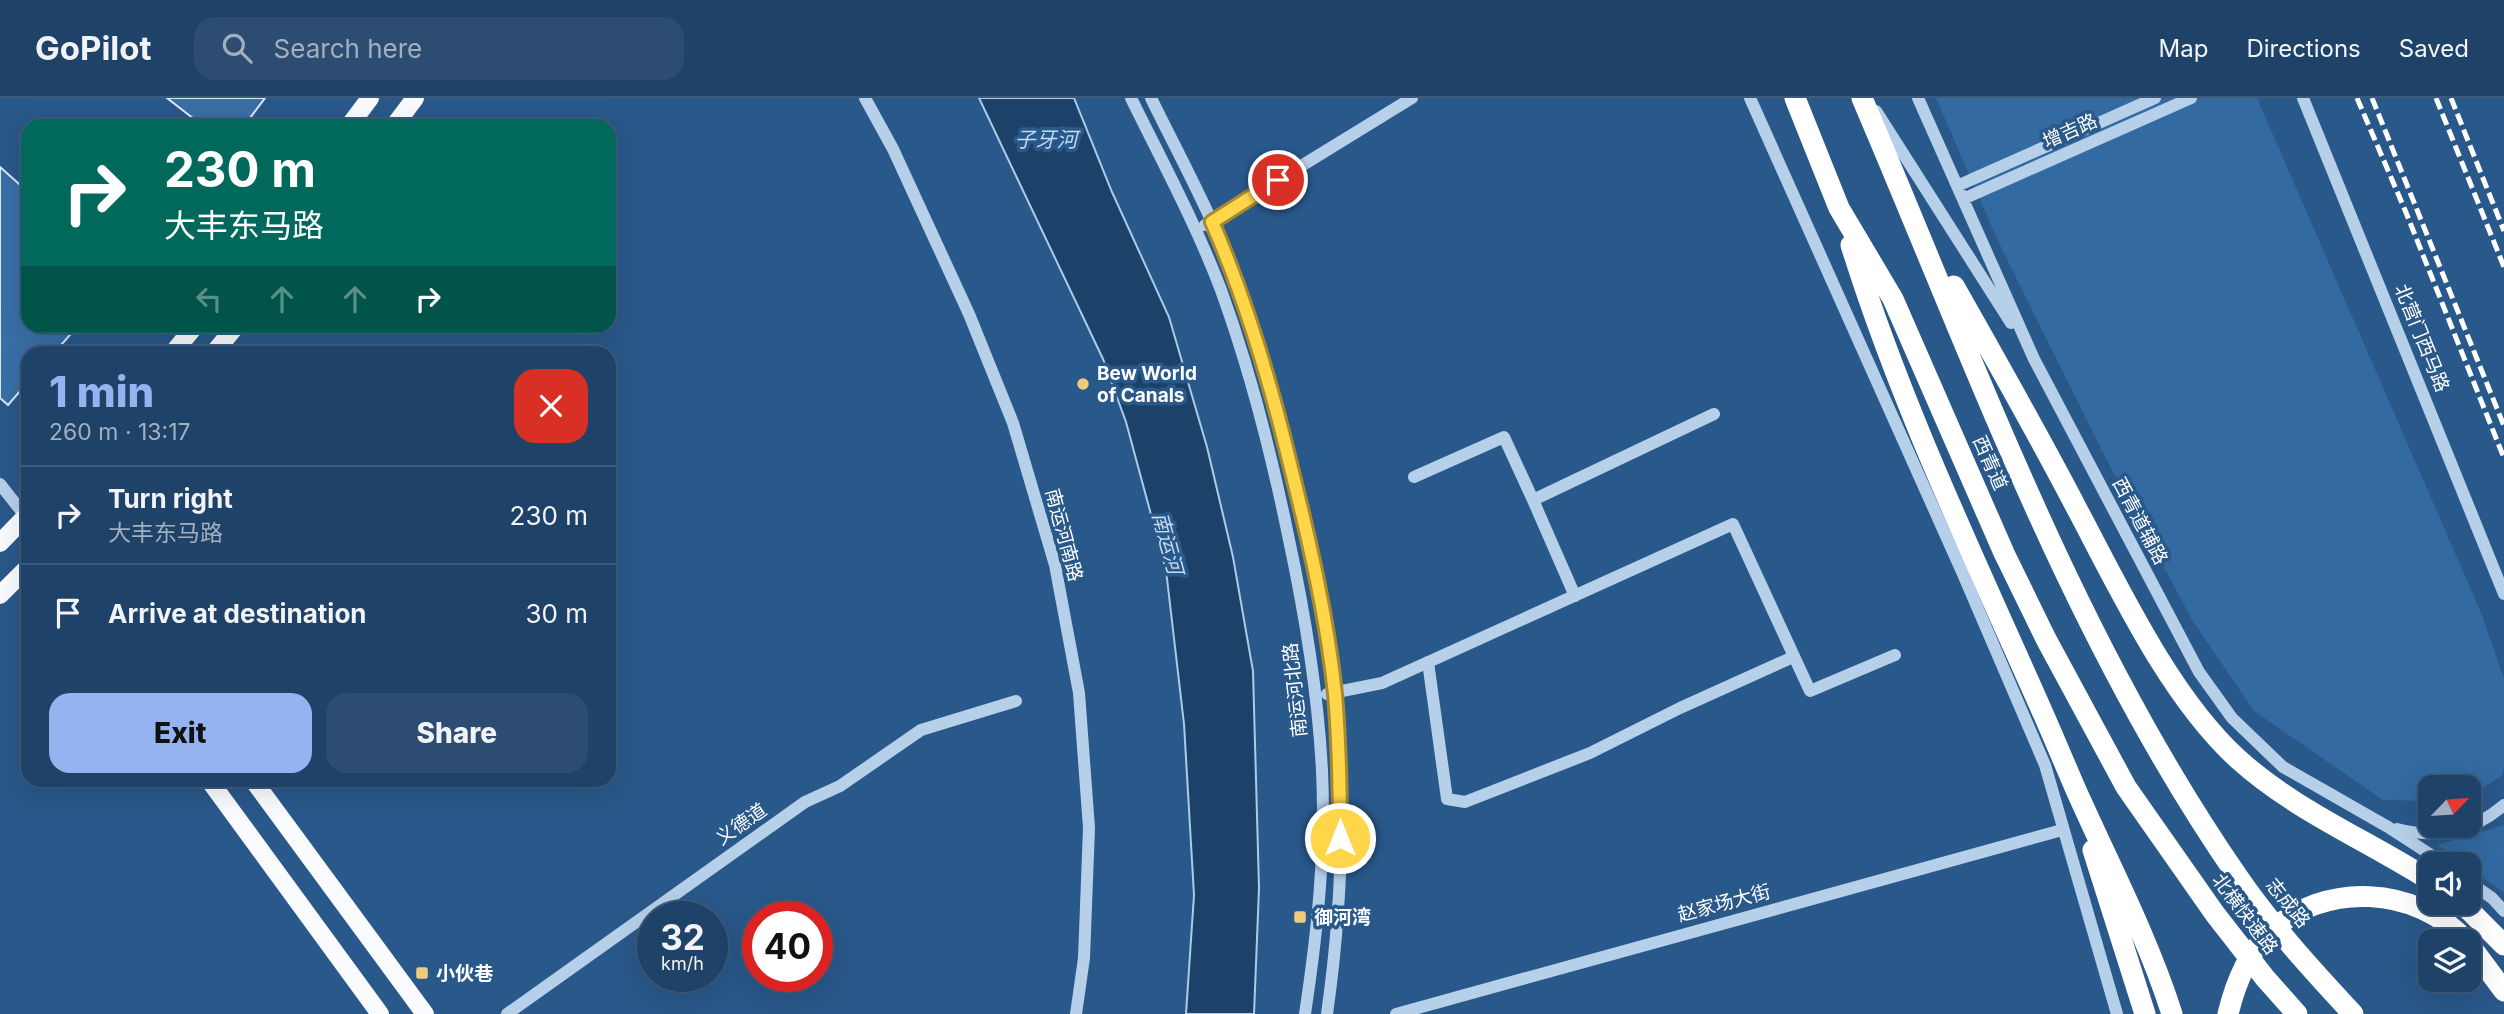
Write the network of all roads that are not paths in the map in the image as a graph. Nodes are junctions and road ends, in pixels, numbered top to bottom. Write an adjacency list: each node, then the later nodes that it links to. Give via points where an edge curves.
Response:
1 (370, 98): 15 (main road)
2 (415, 98): 16 (main road)
3 (865, 98): 62 (street, 南运河南路, via 969,314 1013,423 1055,565 1079,693 1089,828 1084,958)
4 (1131, 98): 23 (street, 南运河北路)
5 (1151, 98): 22 (street, 南运河北路)
6 (1412, 98): 22 (street)
7 (1750, 98): 48 (street, via 2045,765)
8 (1788, 98): 17 (street)
9 (1795, 98): 17 (highway, 西青道)
10 (1865, 98): 19 (highway, 西青道); 24 (street)
11 (1918, 98): 18 (street, 西青道辅路)
12 (2155, 98): 18 (street, 增吉路)
13 (2191, 98): 20 (street, 增吉路)
14 (2303, 98): 33 (street, 北营门西马路)
15 (354, 119)
16 (399, 119)
17 (1807, 131): 21 (highway, 西青道)
18 (1957, 186): 20 (street, 西青道辅路)
19 (1905, 197): 46 (highway, 西青道, via 2004,437 2073,589 2143,724); 51 (highway, via 2107,565 2193,710 2237,758 2322,819)
20 (1963, 199): 24 (street, 西青道辅路)
21 (1839, 208): 44 (highway, via 1875,321); 49 (highway, 西青道, via 1893,299 2046,639 2126,787)
22 (1212, 222): 23 (street); 39 (street, 南运河北路, via 1274,398 1311,550)
23 (1196, 231): 40 (street, 南运河北路, via 1239,340 1268,446)
24 (2034, 359): 47 (street, 西青道辅路, via 2199,672 2232,718 2283,766)
25 (1714, 414): 28 (street)
26 (1414, 477): 28 (street, via 1504,437)
27 (0, 484): 29 (street)
28 (1533, 500): 35 (street)
29 (21, 510)
30 (21, 523): 31 (main road)
31 (0, 542)
32 (21, 574): 34 (main road)
33 (2504, 594)
34 (0, 595)
35 (1575, 596): 37 (street, via 1733,524); 38 (street)
36 (1895, 655): 37 (street, via 1810,691)
37 (1793, 657): 38 (street, via 1590,753 1465,802 1447,799)
38 (1428, 662): 39 (street, via 1382,683)
39 (1334, 692): 40 (street); 64 (street, 南运河北路, via 1340,761 1340,864)
40 (1317, 696): 63 (street, 南运河北路, via 1322,774 1319,918)
41 (1016, 701): 61 (street, 义德道, via 921,730 840,786 805,802)
42 (214, 787): 59 (main road)
43 (258, 787): 60 (main road)
44 (2076, 791): 67 (highway); 68 (highway, via 2133,911)
45 (2504, 805): 47 (street, via 2469,827 2441,835)
46 (2197, 814): 71 (highway, 志成路, via 2269,918)
47 (2388, 827): 50 (street, 西青道辅路)
48 (2062, 830): 65 (street, 赵家场大街); 66 (street)
49 (2162, 837): 70 (highway, 北横快速路, via 2215,914)
50 (2427, 852)
51 (2418, 874)
52 (2481, 890): 53 (street)
53 (2504, 911)
54 (2474, 915): 56 (highway)
55 (2456, 929): 69 (highway, bridge, via 2404,900 2345,897 2310,906 2267,934 2241,972)
56 (2504, 946)
57 (2481, 960): 58 (highway)
58 (2504, 991)
59 (380, 1014)
60 (425, 1014)
61 (507, 1014)
62 (1076, 1014)
63 (1306, 1014)
64 (1327, 1014)
65 (1396, 1014)
66 (2118, 1014)
67 (2145, 1014)
68 (2172, 1014)
69 (2228, 1014)
70 (2297, 1014)
71 (2353, 1014)

